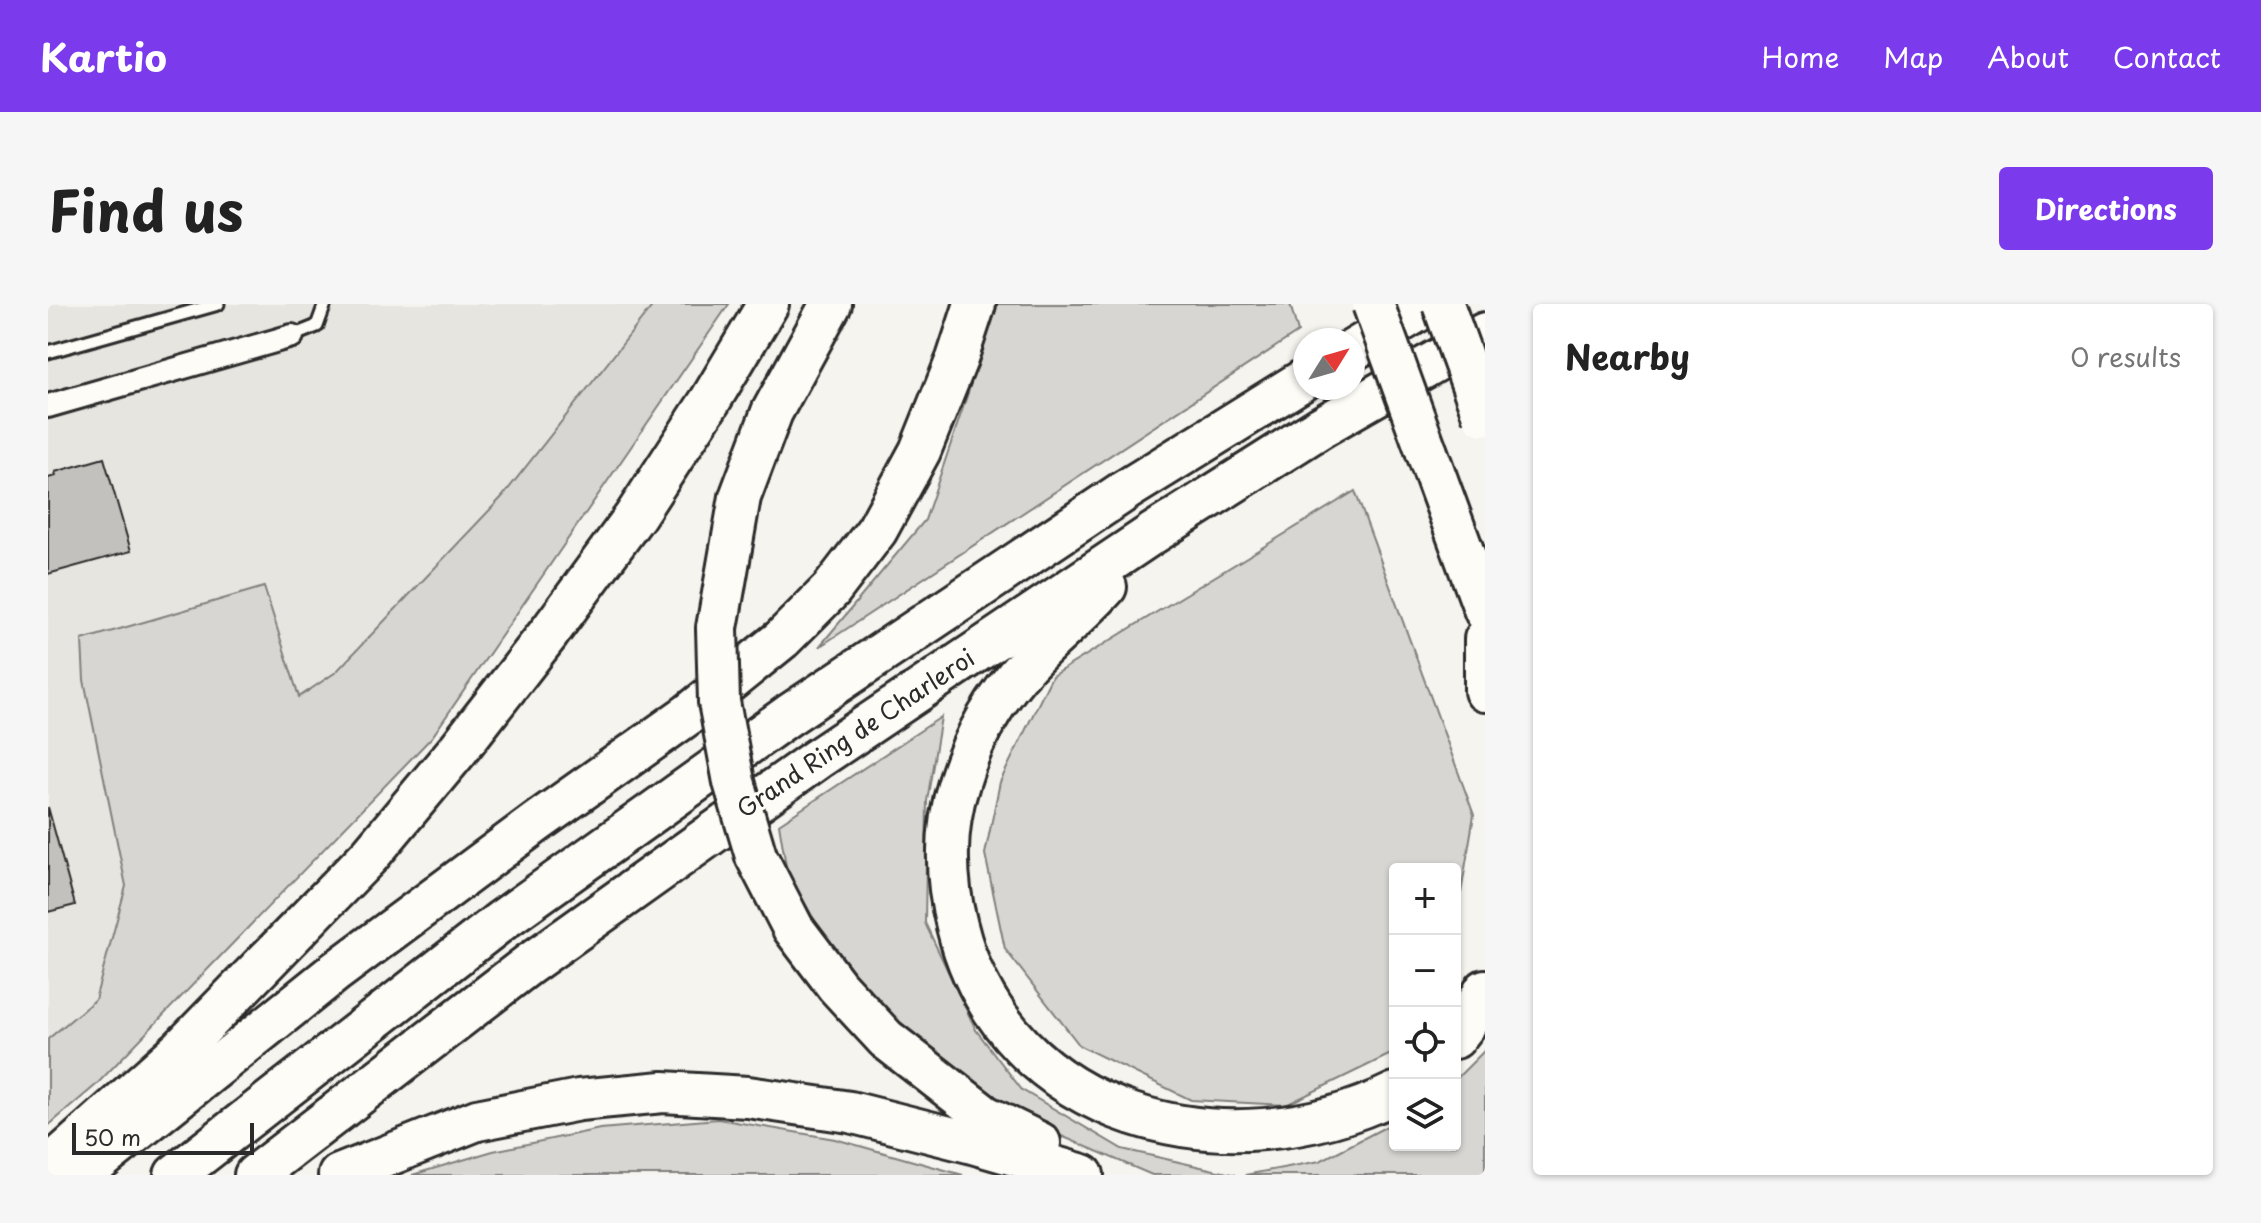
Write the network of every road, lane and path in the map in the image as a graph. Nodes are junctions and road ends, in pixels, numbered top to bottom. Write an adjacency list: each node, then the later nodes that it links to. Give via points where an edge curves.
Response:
1 (218, 304): 12 (lane)
2 (325, 304): 10 (lane, via 317,326)
3 (768, 304): 23 (highway, via 635,516 399,821 180,1050)
4 (831, 304): 29 (highway, bridge, via 772,412 740,497 717,628 719,702 734,782 756,856 793,928 886,1039 985,1116)
5 (975, 304): 24 (highway, via 920,451 877,530 831,590 782,639 689,714 335,972)
6 (1373, 304): 17 (highway, bridge)
7 (1430, 304): 11 (highway)
8 (1443, 304): 15 (highway, bridge)
9 (1485, 333): 16 (highway, Grand Ring de Charleroi, via 1321,427)
10 (292, 336): 14 (street)
11 (1365, 343)
12 (48, 352)
13 (1293, 386): 25 (highway, Grand Ring de Charleroi, via 1126,490 789,715 501,921)
14 (48, 406)
15 (1484, 417)
16 (1152, 534): 22 (highway, via 1020,672 971,749 958,784 948,849 954,914 972,974 1004,1027 1043,1071 1091,1106 1164,1135 1216,1143 1272,1140 1327,1127); 26 (highway, Grand Ring de Charleroi, via 817,759 553,947)
17 (1485, 611)
18 (1485, 639): 19 (highway)
19 (1485, 691)
20 (1485, 990): 21 (highway)
21 (1461, 1030)
22 (1389, 1096)
23 (48, 1168)
24 (82, 1175)
25 (175, 1175)
26 (255, 1175)
27 (339, 1175): 28 (highway, via 477,1120 579,1100 663,1092 748,1097 850,1112)
28 (1083, 1175)
29 (1097, 1175)

